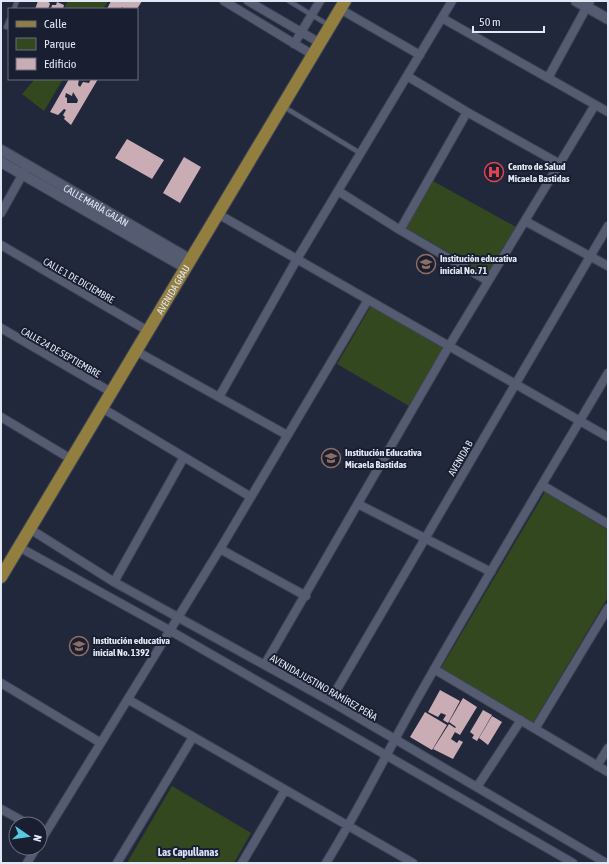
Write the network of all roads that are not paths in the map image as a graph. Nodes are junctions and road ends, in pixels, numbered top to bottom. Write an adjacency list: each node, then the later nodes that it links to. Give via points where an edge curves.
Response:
1 (224, 1): 17 (street)
2 (248, 1): 15 (street)
3 (289, 1): 9 (lane)
4 (320, 1): 9 (street)
5 (452, 1): 10 (street)
6 (576, 1): 7 (street)
7 (588, 4): 11 (street); 21 (street)
8 (342, 5): 14 (main road, AVENIDA GRAU); 19 (street)
9 (311, 15): 14 (lane); 15 (street)
10 (442, 18): 19 (street); 21 (street)
11 (608, 19)
12 (8, 22): 13 (lane)
13 (6, 26)
14 (330, 26): 16 (main road, AVENIDA GRAU)
15 (301, 32): 16 (street); 17 (street)
16 (320, 43): 18 (main road, AVENIDA GRAU)
17 (294, 44): 18 (street)
18 (313, 55): 23 (main road, AVENIDA GRAU)
19 (420, 55): 20 (street)
20 (407, 76): 24 (street); 27 (street)
21 (548, 78): 22 (street)
22 (595, 105): 25 (street); 29 (street)
23 (283, 106): 27 (lane); 33 (main road, AVENIDA GRAU)
24 (467, 112): 29 (street); 36 (street)
25 (608, 112)
26 (1, 150): 30 (street, CALLE MARÍA GALÁN)
27 (361, 153): 31 (street)
28 (1, 162): 30 (street, CALLE MARÍA GALÁN)
29 (560, 164): 34 (street)
30 (26, 170): 32 (street); 40 (street, CALLE MARÍA GALÁN)
31 (338, 191): 36 (street); 39 (street)
32 (1, 213)
33 (218, 214): 39 (street); 40 (main road, AVENIDA GRAU)
34 (524, 221): 38 (street); 42 (street)
35 (608, 226): 38 (street, AVENIDA B)
36 (400, 230): 42 (street)
37 (1, 245): 45 (street, CALLE 1 DE DICIEMBRE)
38 (590, 256): 41 (street); 49 (street, AVENIDA B)
39 (297, 259): 43 (street); 51 (street)
40 (188, 264): 45 (main road, AVENIDA GRAU)
41 (608, 266)
42 (488, 281): 46 (street)
43 (368, 300): 46 (street); 55 (street)
44 (1, 328): 50 (street, CALLE 24 DE SEPTIEMBRE)
45 (148, 331): 47 (main road, AVENIDA GRAU)
46 (449, 346): 49 (street); 61 (street)
47 (136, 351): 50 (main road, AVENIDA GRAU); 51 (street)
48 (608, 372): 54 (street)
49 (515, 384): 54 (street); 64 (street, AVENIDA B)
50 (111, 392): 52 (main road, AVENIDA GRAU)
51 (219, 397): 55 (street)
52 (102, 408): 57 (street); 58 (main road, AVENIDA GRAU)
53 (1, 418): 58 (street)
54 (580, 421): 56 (street); 59 (street)
55 (287, 435): 60 (street)
56 (608, 437)
57 (184, 457): 60 (street); 69 (street)
58 (71, 459): 63 (main road, AVENIDA GRAU)
59 (542, 485): 62 (street); 67 (street)
60 (251, 497): 66 (street)
61 (358, 504): 64 (street); 70 (street)
62 (608, 524)
63 (30, 529): 65 (main road, AVENIDA GRAU); 69 (street, AVENIDA JUSTINO RAMÍREZ PEÑA)
64 (424, 539): 67 (street); 78 (street, AVENIDA B)
65 (19, 547): 68 (main road, AVENIDA GRAU); 73 (street)
66 (220, 549): 70 (street); 72 (street)
67 (491, 572): 75 (street)
68 (1, 577)
69 (114, 582): 72 (street, AVENIDA JUSTINO RAMÍREZ PEÑA)
70 (306, 596): 74 (street)
71 (608, 608): 80 (street)
72 (177, 616): 73 (street); 74 (street, AVENIDA JUSTINO RAMÍREZ PEÑA)
73 (169, 630): 77 (street); 85 (street)
74 (266, 664): 78 (street, AVENIDA JUSTINO RAMÍREZ PEÑA)
75 (434, 669): 79 (street); 82 (street)
76 (1, 683): 83 (street)
77 (129, 700): 81 (street); 83 (street)
78 (330, 701): 82 (street, AVENIDA JUSTINO RAMÍREZ PEÑA)
79 (521, 720): 80 (street); 88 (street)
80 (535, 729): 86 (street)
81 (194, 737): 89 (street); 94 (street)
82 (394, 739): 85 (street); 88 (street, AVENIDA JUSTINO RAMÍREZ PEÑA)
83 (101, 743): 92 (street)
84 (608, 748): 86 (street)
85 (386, 754): 93 (street); 98 (street)
86 (597, 766): 87 (street)
87 (608, 772)
88 (477, 787): 99 (street, AVENIDA JUSTINO RAMÍREZ PEÑA)
89 (285, 790): 93 (street); 95 (street)
90 (1, 808): 91 (street)
91 (14, 816)
92 (48, 823)
93 (349, 826): 96 (street); 97 (street)
94 (117, 863)
95 (242, 863)
96 (326, 863)
97 (413, 863)
98 (573, 863)
99 (606, 863)

